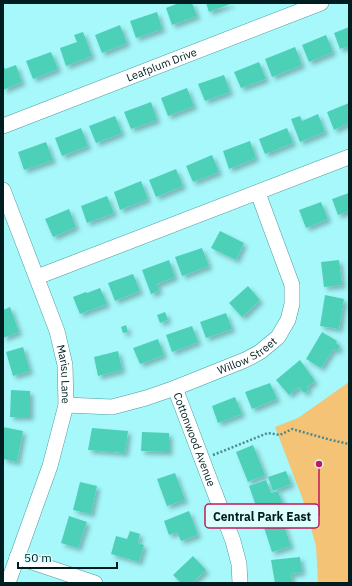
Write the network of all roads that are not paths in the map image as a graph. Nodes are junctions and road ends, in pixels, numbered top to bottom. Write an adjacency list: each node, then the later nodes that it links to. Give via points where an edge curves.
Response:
1 (321, 3): 2 (street, Leafplum Drive)
2 (3, 126)
3 (349, 158): 5 (street)
4 (3, 190): 6 (street, Marisu Lane)
5 (258, 193): 6 (street); 7 (street, Willow Street, via 292,285 292,304 288,320 278,337 260,352)
6 (37, 277): 8 (street, Marisu Lane, via 57,331 65,365)
7 (175, 388): 8 (street, Willow Street, via 112,407); 12 (street, Cottonwood Avenue, via 233,541 239,564)
8 (66, 405): 9 (street, Marisu Lane, via 50,466)
9 (17, 556): 10 (street, Marisu Lane); 11 (street)
10 (8, 583)
11 (95, 583)
12 (240, 583)

